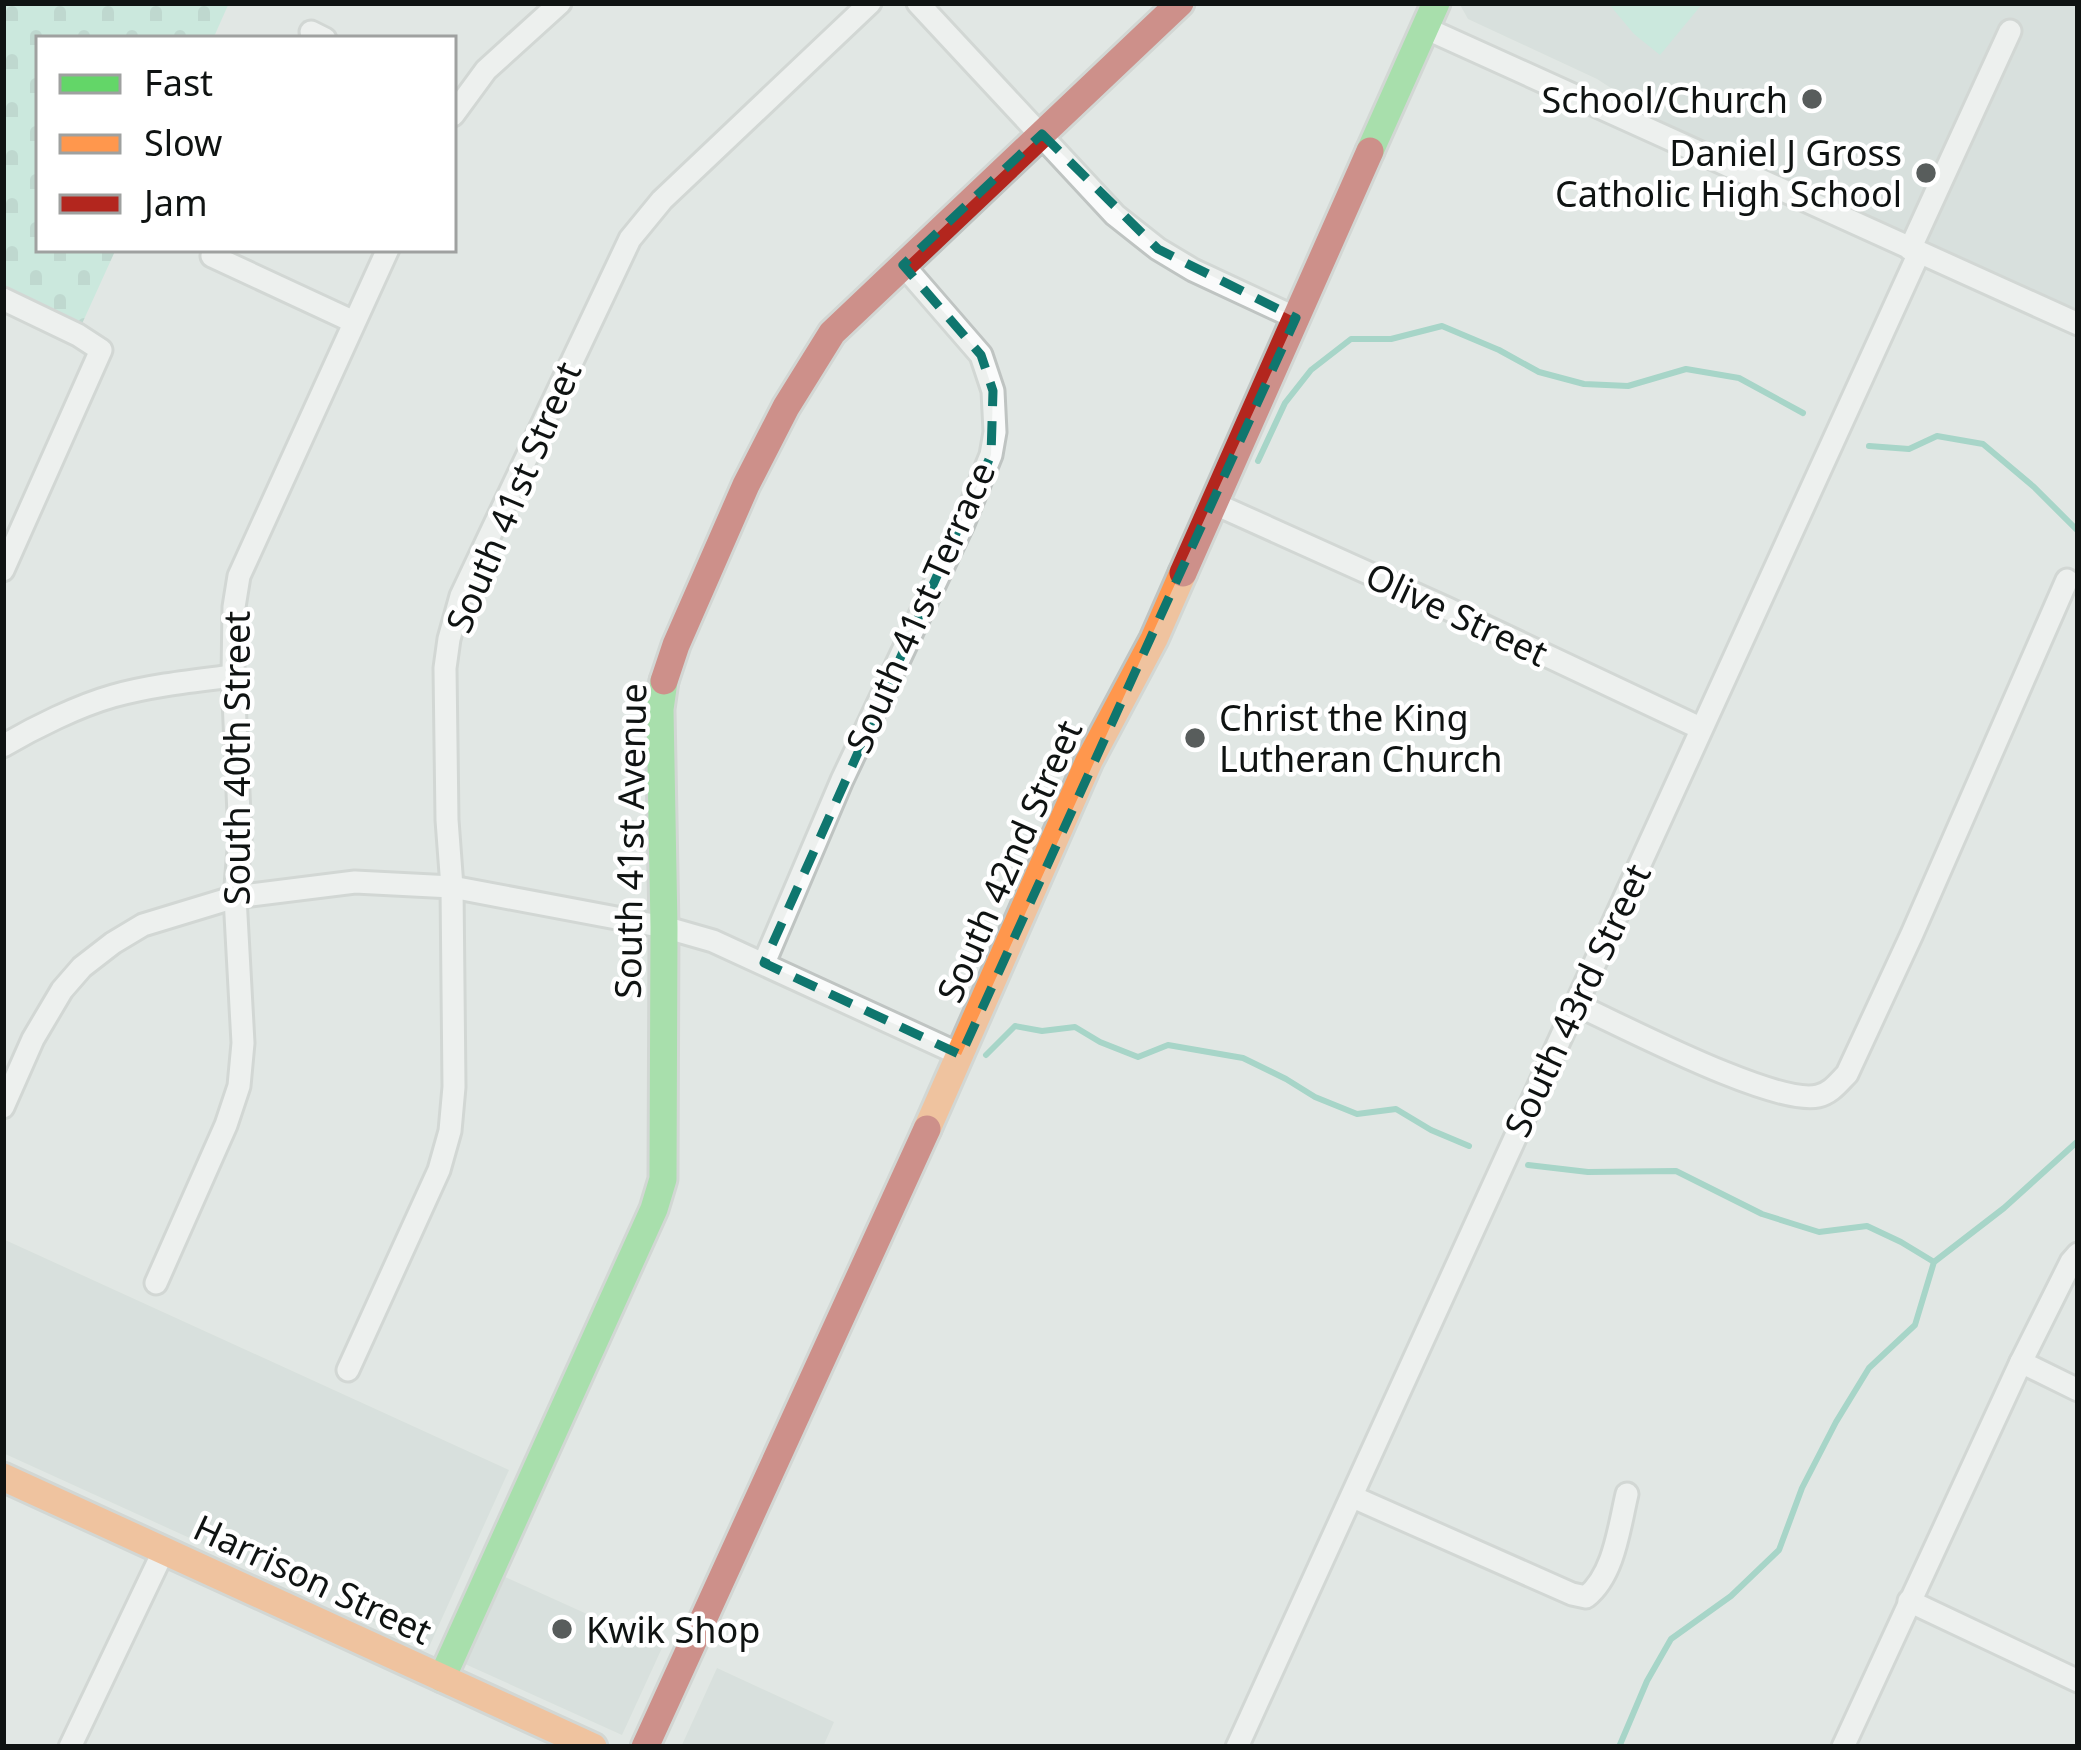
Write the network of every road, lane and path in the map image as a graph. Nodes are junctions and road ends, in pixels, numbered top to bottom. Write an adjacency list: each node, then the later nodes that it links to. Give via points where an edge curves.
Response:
1 (560, 3): 7 (street)
2 (870, 3): 23 (street, South 41st Street, via 662,200 630,239 598,303 461,596 449,639)
3 (918, 3): 8 (street)
4 (1180, 3): 8 (street, South 41st Avenue)
5 (1431, 15): 9 (street); 14 (street, South 42nd Street)
6 (2010, 31): 9 (street, South 43rd Street)
7 (456, 106)
8 (1042, 134): 12 (street, South 41st Avenue); 14 (street, via 1115,215 1158,249)
9 (1914, 251): 16 (street); 21 (street, South 43rd Street)
10 (387, 252): 15 (street, South 40th Street)
11 (212, 256): 15 (street)
12 (903, 265): 25 (street, South 41st Avenue, via 804,372 665,675); 26 (street, South 41st Terrace, via 981,356 994,392 991,455)
13 (3, 299): 18 (street, via 100,350)
14 (1296, 318): 17 (street, South 42nd Street)
15 (354, 322): 20 (street, South 40th Street, via 238,576)
16 (2078, 324)
17 (1213, 503): 21 (street, Olive Street); 28 (street, South 42nd Street)
18 (3, 570)
19 (2067, 580): 27 (street, via 1912,934 1831,1091 1785,1095 1753,1085)
20 (233, 676): 22 (street, via 110,697); 24 (street, South 40th Street)
21 (1700, 728): 27 (street, South 43rd Street)
22 (3, 746)
23 (452, 887): 24 (street, via 355,882); 25 (street); 33 (street, South 41st Street, via 450,1131)
24 (236, 897): 29 (street, via 143,925 82,967 47,1014); 31 (street, South 40th Street, via 239,1086)
25 (664, 927): 26 (street); 40 (street, South 41st Avenue, via 663,1179)
26 (764, 963): 28 (street)
27 (1577, 1005): 37 (street, South 43rd Street)
28 (961, 1055): 44 (street, South 42nd Street)
29 (3, 1107)
30 (2078, 1254): 32 (street)
31 (156, 1283)
32 (2020, 1361): 34 (street); 39 (street)
33 (348, 1370)
34 (2078, 1390)
35 (3, 1477): 38 (street, Harrison Street)
36 (1628, 1494): 37 (street, via 1599,1587 1586,1597)
37 (1352, 1497): 45 (street, South 43rd Street)
38 (164, 1550): 40 (street, Harrison Street); 42 (street)
39 (1910, 1601): 41 (street); 46 (street)
40 (442, 1678): 43 (street, Harrison Street)
41 (2078, 1681)
42 (70, 1747)
43 (593, 1747)
44 (645, 1747)
45 (1237, 1747)
46 (1843, 1747)

